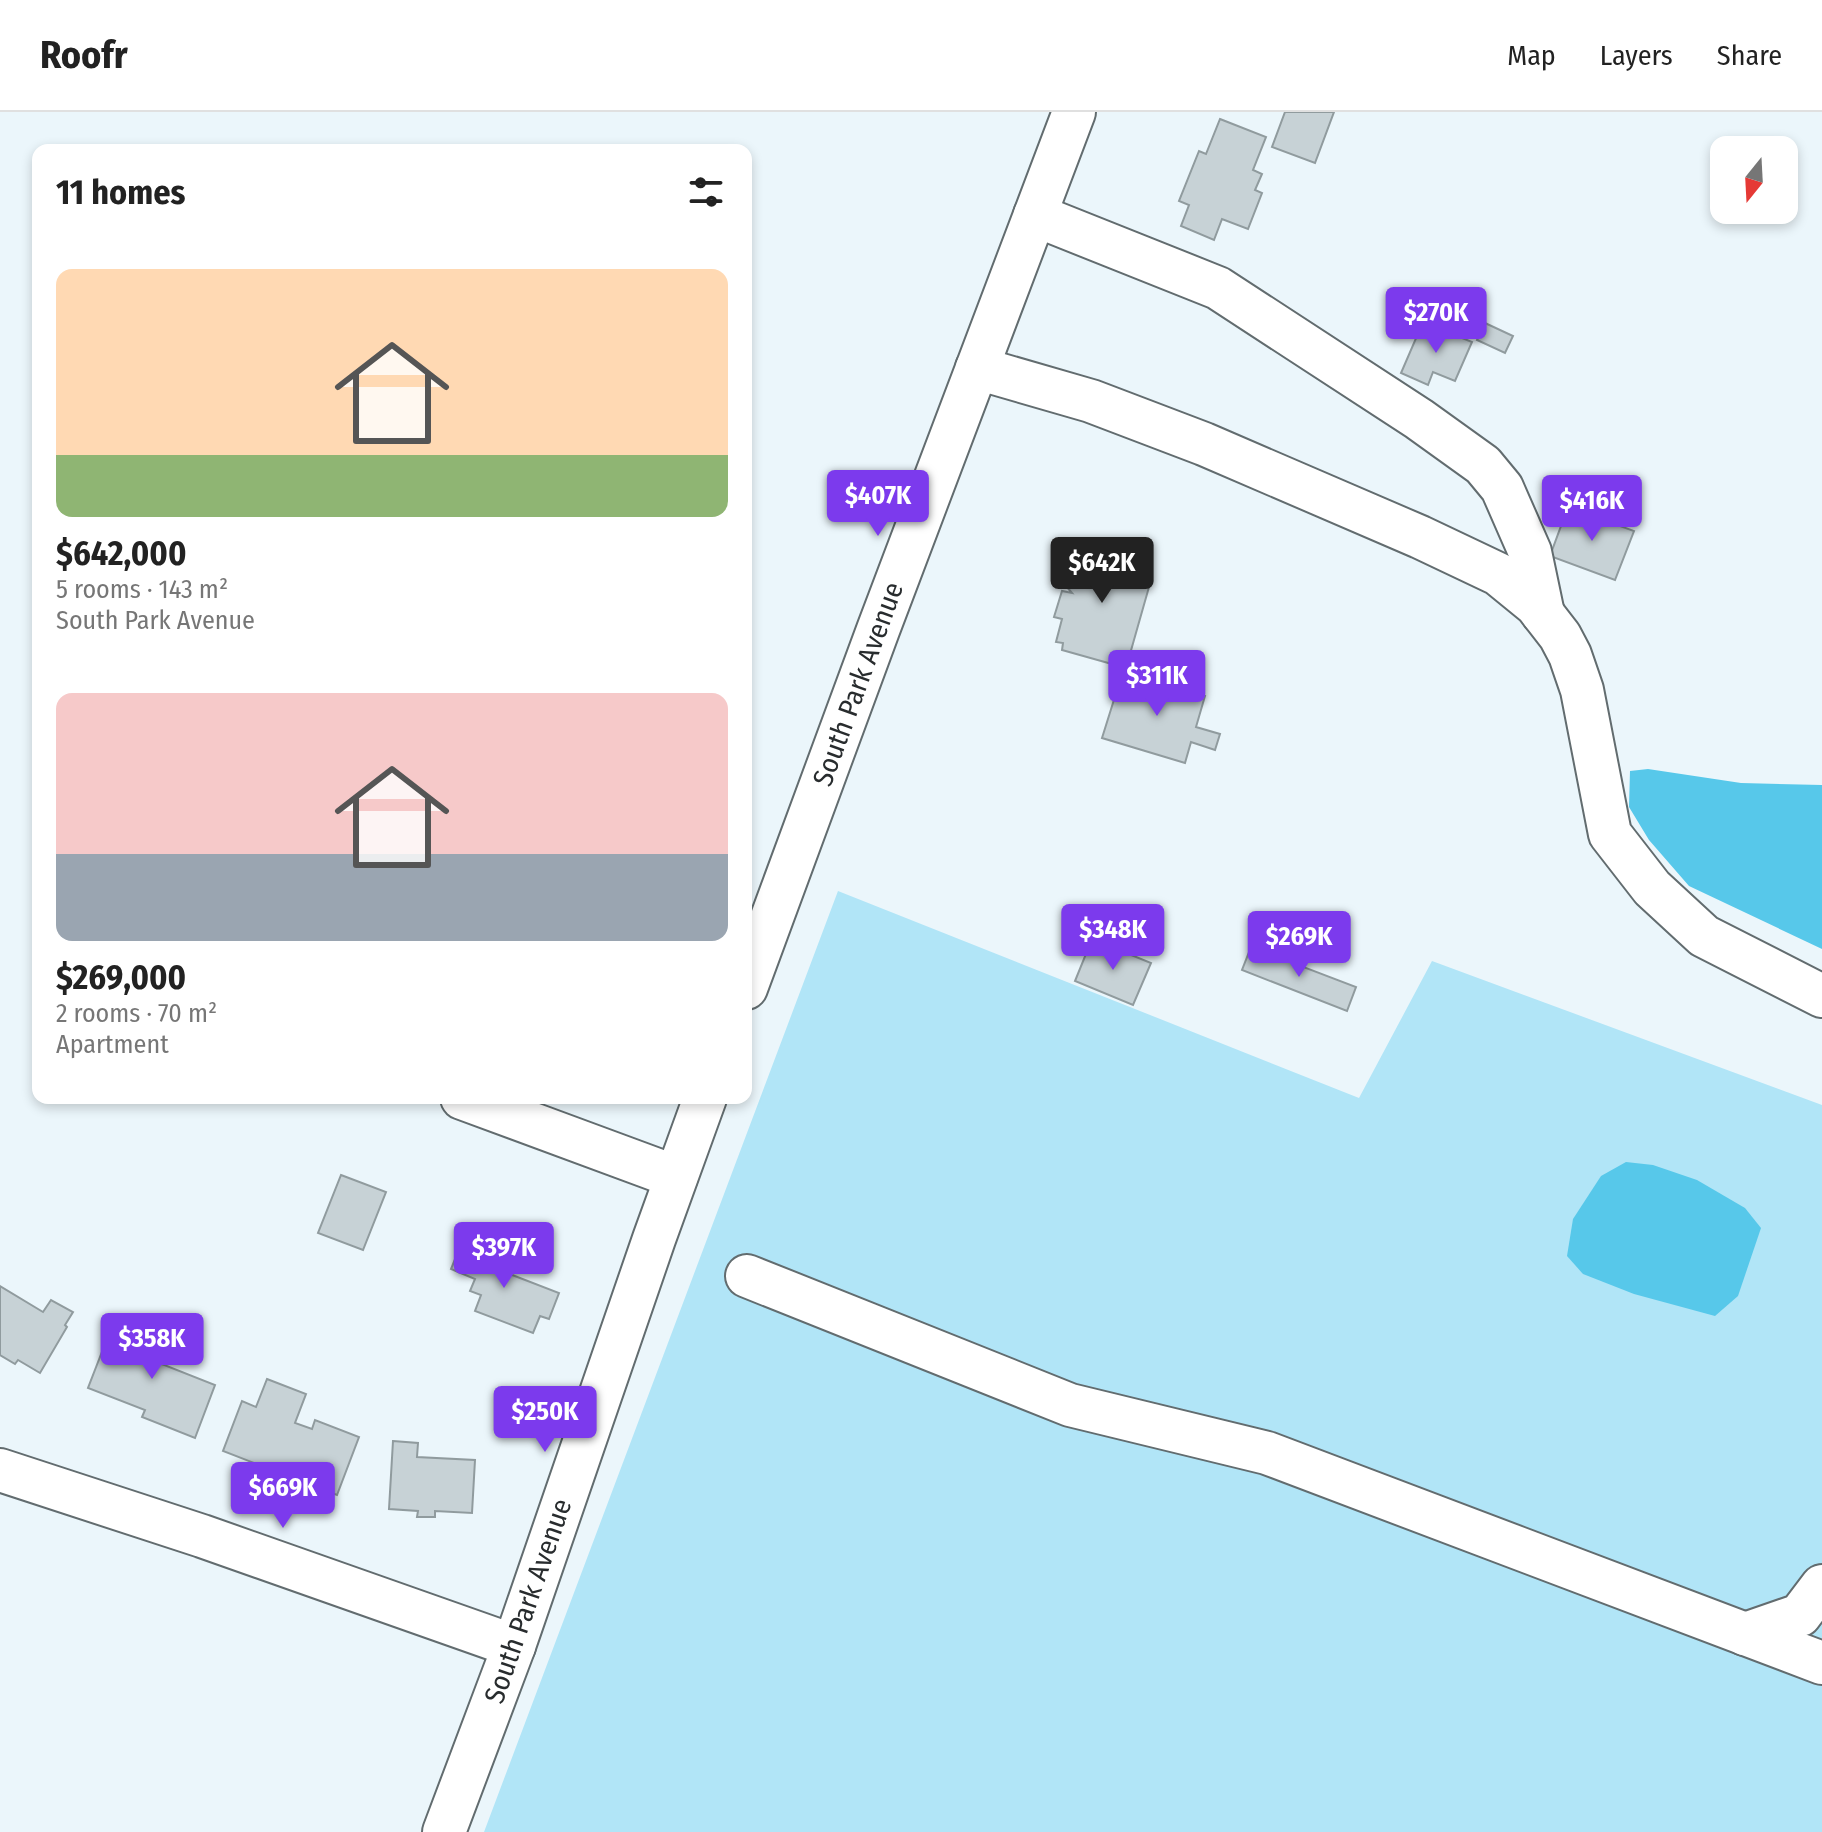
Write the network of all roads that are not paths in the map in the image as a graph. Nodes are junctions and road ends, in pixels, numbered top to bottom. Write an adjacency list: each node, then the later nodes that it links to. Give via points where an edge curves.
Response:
1 (1074, 112): 2 (street, South Park Avenue)
2 (1035, 215): 3 (street, South Park Avenue); 4 (street, via 1218,288 1483,465 1502,488 1530,552)
3 (977, 368): 4 (street, via 1091,401 1204,444 1420,537 1498,574); 5 (street, South Park Avenue)
4 (1543, 614): 6 (street, via 1570,655 1582,690 1610,834 1652,888 1704,936)
5 (752, 972)
6 (1822, 996)
7 (478, 1104): 9 (street)
8 (703, 1104): 9 (street, South Park Avenue)
9 (676, 1177): 14 (street, South Park Avenue)
10 (747, 1276): 13 (street, via 1070,1405 1267,1453)
11 (15, 1474): 14 (street)
12 (1822, 1586): 13 (street, via 1800,1615)
13 (1745, 1634): 15 (street)
14 (514, 1646): 16 (street, South Park Avenue)
15 (1822, 1663)
16 (444, 1832)

